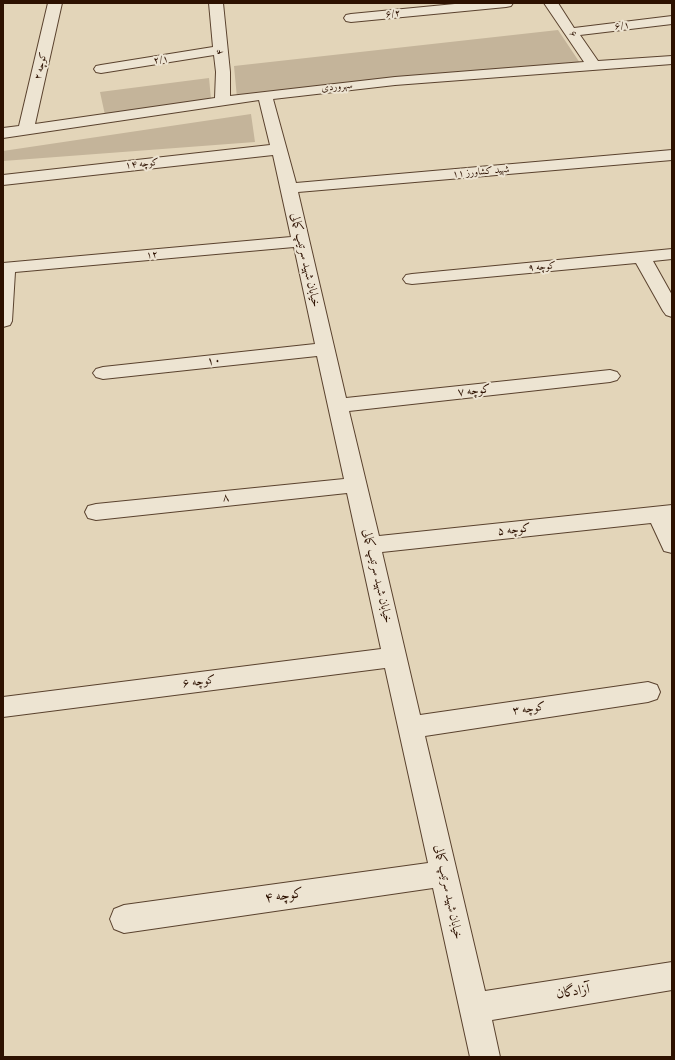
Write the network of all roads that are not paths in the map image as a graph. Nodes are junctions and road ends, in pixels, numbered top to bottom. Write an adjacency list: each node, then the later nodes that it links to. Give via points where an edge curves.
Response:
1 (55, 3): 14 (street, کوچه ۲)
2 (216, 3): 8 (street, ۴)
3 (506, 3): 5 (street, ۶/۲)
4 (551, 3): 7 (street, ۶)
5 (351, 18)
6 (672, 20): 7 (street, ۶/۱)
7 (572, 32): 10 (street, ۶)
8 (220, 50): 11 (street, ۲/۱); 13 (street, ۴)
9 (672, 60): 10 (street, سهروردی)
10 (593, 65): 12 (street, سهروردی, via 395,81)
11 (101, 69)
12 (265, 95): 13 (street, سهروردی); 16 (street, خیابان شهید سرتیپ کمالی)
13 (222, 101): 14 (street, سهروردی)
14 (26, 129): 15 (street, سهروردی)
15 (3, 133)
16 (280, 149): 18 (street, کوچه ۱۴); 19 (street, خیابان شهید سرتیپ کمالی)
17 (672, 155): 19 (street, ۱۱ شهید کشاورز)
18 (3, 180)
19 (289, 188): 20 (street, خیابان شهید سرتیپ کمالی)
20 (300, 241): 23 (street, ۱۲); 27 (street, خیابان شهید سرتیپ کمالی)
21 (672, 254): 22 (street, کوچه ۹)
22 (642, 257): 24 (street, کوچه ۹); 25 (street)
23 (4, 268): 26 (street)
24 (412, 279)
25 (672, 311)
26 (3, 321)
27 (326, 349): 28 (street, ۱۰); 30 (street, خیابان شهید سرتیپ کمالی)
28 (103, 373)
29 (610, 376): 30 (street, کوچه ۷)
30 (338, 406): 31 (street, خیابان شهید سرتیپ کمالی)
31 (356, 485): 32 (street, ۸); 34 (street, خیابان شهید سرتیپ کمالی)
32 (96, 512)
33 (665, 513): 34 (street, کوچه ۵); 35 (street)
34 (370, 545): 36 (street, خیابان شهید سرتیپ کمالی)
35 (672, 545)
36 (395, 657): 38 (street, کوچه ۶); 39 (street, خیابان شهید سرتیپ کمالی)
37 (648, 692): 39 (street, کوچه ۳)
38 (3, 707)
39 (411, 727): 40 (street, خیابان شهید سرتیپ کمالی)
40 (444, 874): 41 (street, کوچه ۴); 43 (street, خیابان شهید سرتیپ کمالی)
41 (124, 919)
42 (672, 976): 43 (street, آزادگان)
43 (473, 1008): 44 (street, خیابان شهید سرتیپ کمالی)
44 (485, 1057)

